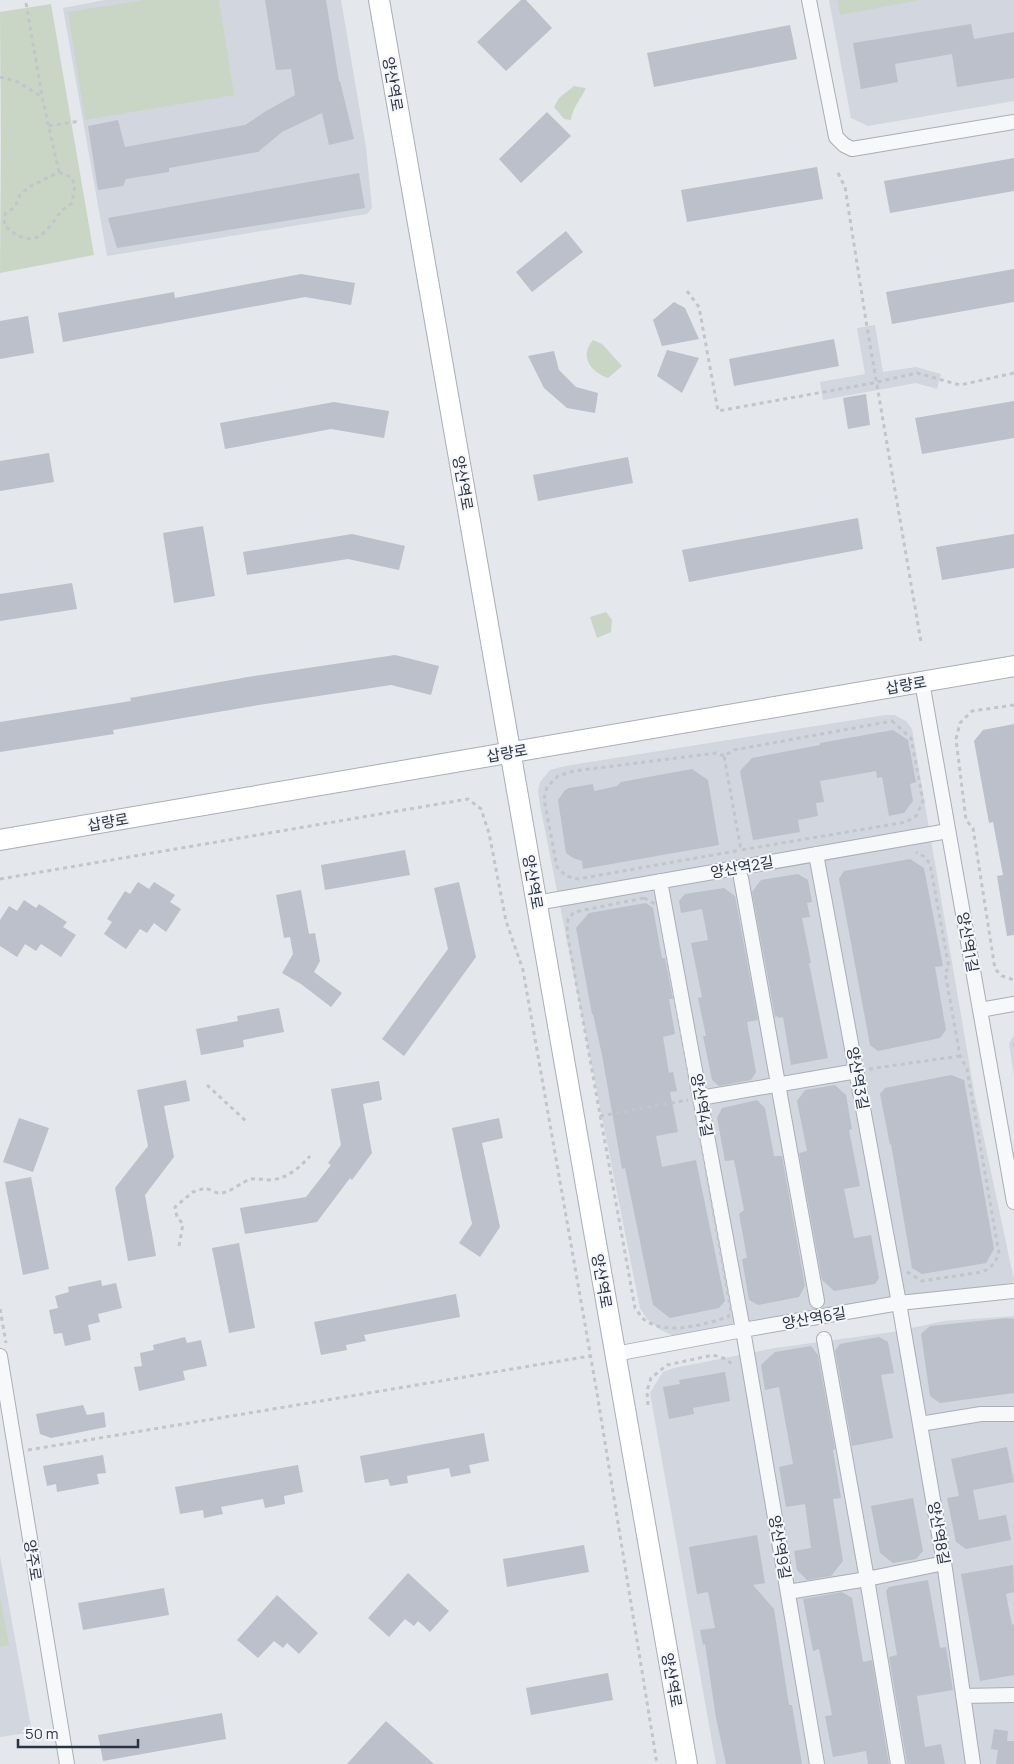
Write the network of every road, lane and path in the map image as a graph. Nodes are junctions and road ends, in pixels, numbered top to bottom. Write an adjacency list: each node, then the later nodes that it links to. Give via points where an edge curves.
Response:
1 (379, 0): 19 (street, 양산역로)
2 (809, 0): 7 (street, via 836,137 844,145 852,149)
3 (26, 3): 5 (path)
4 (0, 77): 5 (path, via 16,81)
5 (42, 97): 8 (path)
6 (80, 122): 8 (path)
7 (1014, 122)
8 (49, 126): 9 (path)
9 (59, 172): 11 (path, via 29,186 15,207 5,214); 11 (path, via 70,177 75,185 72,203 60,212 40,238 29,240)
10 (838, 173): 14 (path, via 845,187)
11 (2, 225)
12 (687, 291): 14 (path, via 699,307 718,411)
13 (1014, 373): 14 (path, via 960,385 917,373)
14 (877, 381): 15 (path)
15 (921, 642)
16 (1008, 670): 17 (street, 삽량로)
17 (922, 682): 19 (street, 삽량로); 21 (street, 양산역1길)
18 (1014, 705): 32 (path, via 972,712 960,723 956,739 966,820 973,828 995,969 1002,976)
19 (510, 753): 22 (street, 삽량로); 30 (street, 양산역로)
20 (724, 756): 23 (path); 23 (path, via 717,753 574,771 558,776 547,787 544,799 557,867 566,876 578,879); 23 (path, via 734,750 892,721 911,738 923,801 916,816 906,822)
21 (948, 831): 25 (street, 양산역2길); 34 (street, 양산역1길)
22 (0, 840)
23 (741, 850)
24 (907, 853): 35 (path, via 916,852 930,864 949,968 945,972)
25 (816, 854): 28 (street, 양산역2길); 36 (street, 양산역3길)
26 (741, 878): 37 (street)
27 (0, 879): 53 (path, via 468,799 482,809 506,921 522,970)
28 (660, 881): 30 (street, 양산역2길); 39 (street, 양산역4길)
29 (651, 901): 39 (path, via 660,906)
30 (536, 903): 51 (street, 양산역로)
31 (568, 919): 40 (path, via 567,932)
32 (1014, 980)
33 (1014, 1004): 34 (street)
34 (980, 1010): 43 (street, 양산역1길)
35 (960, 1056): 36 (path); 45 (path, via 967,1069 999,1254 989,1269 982,1272 922,1281)
36 (857, 1071): 37 (street); 48 (street, 양산역3길)
37 (778, 1084): 39 (street); 47 (street)
38 (207, 1086): 41 (path)
39 (697, 1098): 40 (path); 40 (path, via 731,1311 728,1317 705,1324 664,1328 644,1320 636,1308); 49 (street, 양산역4길)
40 (600, 1116)
41 (248, 1122)
42 (310, 1156): 44 (path, via 284,1177 270,1180 254,1178 220,1193 205,1188 193,1192 175,1207 183,1224)
43 (1014, 1202)
44 (179, 1246)
45 (904, 1270)
46 (1014, 1291): 48 (street, 양산역6길)
47 (817, 1301)
48 (899, 1303): 49 (street, 양산역6길); 57 (street, 양산역8길)
49 (743, 1330): 51 (street, 양산역6길); 61 (street, 양산역9길)
50 (824, 1339): 60 (street)
51 (615, 1354): 66 (street, 양산역로)
52 (0, 1356): 64 (street, 양주로)
53 (590, 1356): 58 (path); 65 (path)
54 (735, 1368): 55 (path, via 726,1359 713,1355 667,1365 651,1378 647,1391)
55 (648, 1405)
56 (1014, 1414): 57 (street, via 981,1414)
57 (920, 1424): 59 (street, 양산역8길)
58 (25, 1451)
59 (944, 1563): 60 (street); 63 (street, 양산역8길)
60 (867, 1580): 61 (street); 68 (street)
61 (788, 1592): 67 (street, 양산역9길)
62 (1014, 1695): 63 (street)
63 (963, 1696): 69 (street, 양산역8길)
64 (67, 1764)
65 (657, 1764)
66 (687, 1764)
67 (817, 1764)
68 (898, 1764)
69 (973, 1764)

